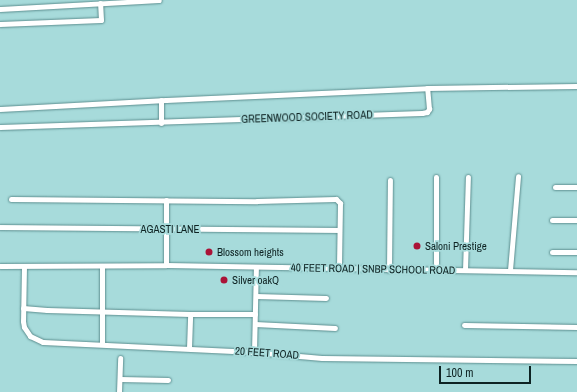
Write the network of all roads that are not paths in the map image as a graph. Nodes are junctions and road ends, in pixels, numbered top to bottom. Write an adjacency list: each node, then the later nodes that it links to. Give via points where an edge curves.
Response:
1 (159, 0): 2 (street)
2 (100, 3): 3 (street); 4 (street, via 101,20)
3 (0, 9)
4 (0, 24)
5 (577, 86): 6 (street, GREENWOOD SOCIETY ROAD)
6 (428, 88): 7 (street, GREENWOOD SOCIETY ROAD); 9 (street, GREENWOOD SOCIETY ROAD, via 430,110 422,113)
7 (161, 100): 8 (street, GREENWOOD SOCIETY ROAD); 9 (street)
8 (0, 110)
9 (161, 123): 10 (street, GREENWOOD SOCIETY ROAD)
10 (0, 127)
11 (518, 176): 35 (street)
12 (436, 177): 32 (street)
13 (468, 177): 34 (street)
14 (390, 180): 33 (street)
15 (577, 186): 16 (street)
16 (555, 187)
17 (11, 198): 18 (street)
18 (166, 200): 22 (street); 23 (street, via 336,199 340,203)
19 (552, 220): 20 (street)
20 (577, 220)
21 (0, 227): 22 (street, AGASTI LANE)
22 (167, 228): 23 (street, AGASTI LANE); 26 (street)
23 (339, 230): 31 (street)
24 (552, 252): 25 (street)
25 (577, 252)
26 (166, 265): 29 (street, 40 FEET ROAD | SNBP SCHOOL ROAD); 30 (street, 40 FEET ROAD | SNBP SCHOOL ROAD)
27 (0, 266): 28 (street, 40 FEET ROAD | SNBP SCHOOL ROAD)
28 (24, 266): 29 (street, 40 FEET ROAD | SNBP SCHOOL ROAD); 39 (street, 20 FEET ROAD)
29 (102, 266): 40 (street)
30 (256, 267): 31 (street, 40 FEET ROAD | SNBP SCHOOL ROAD); 37 (street)
31 (339, 268): 33 (street, 40 FEET ROAD | SNBP SCHOOL ROAD)
32 (436, 269): 33 (street, 40 FEET ROAD | SNBP SCHOOL ROAD); 34 (street, 40 FEET ROAD | SNBP SCHOOL ROAD)
33 (389, 270)
34 (465, 270): 35 (street, 40 FEET ROAD | SNBP SCHOOL ROAD)
35 (510, 270): 36 (street, 40 FEET ROAD | SNBP SCHOOL ROAD)
36 (577, 272)
37 (256, 296): 38 (street); 42 (street)
38 (326, 298)
39 (23, 308): 40 (street); 47 (street, 20 FEET ROAD, via 24,327 35,339 43,342)
40 (102, 312): 41 (street); 47 (street)
41 (190, 314): 42 (street); 48 (street)
42 (255, 314): 43 (street)
43 (255, 324): 46 (street); 49 (street)
44 (464, 325): 45 (street)
45 (577, 327)
46 (335, 328)
47 (102, 344): 48 (street, 20 FEET ROAD)
48 (189, 348): 49 (street, 20 FEET ROAD)
49 (254, 352): 51 (street, 20 FEET ROAD, via 322,358)
50 (120, 358): 52 (street)
51 (577, 361)
52 (120, 379): 53 (street); 54 (street)
53 (168, 380)
54 (119, 392)

